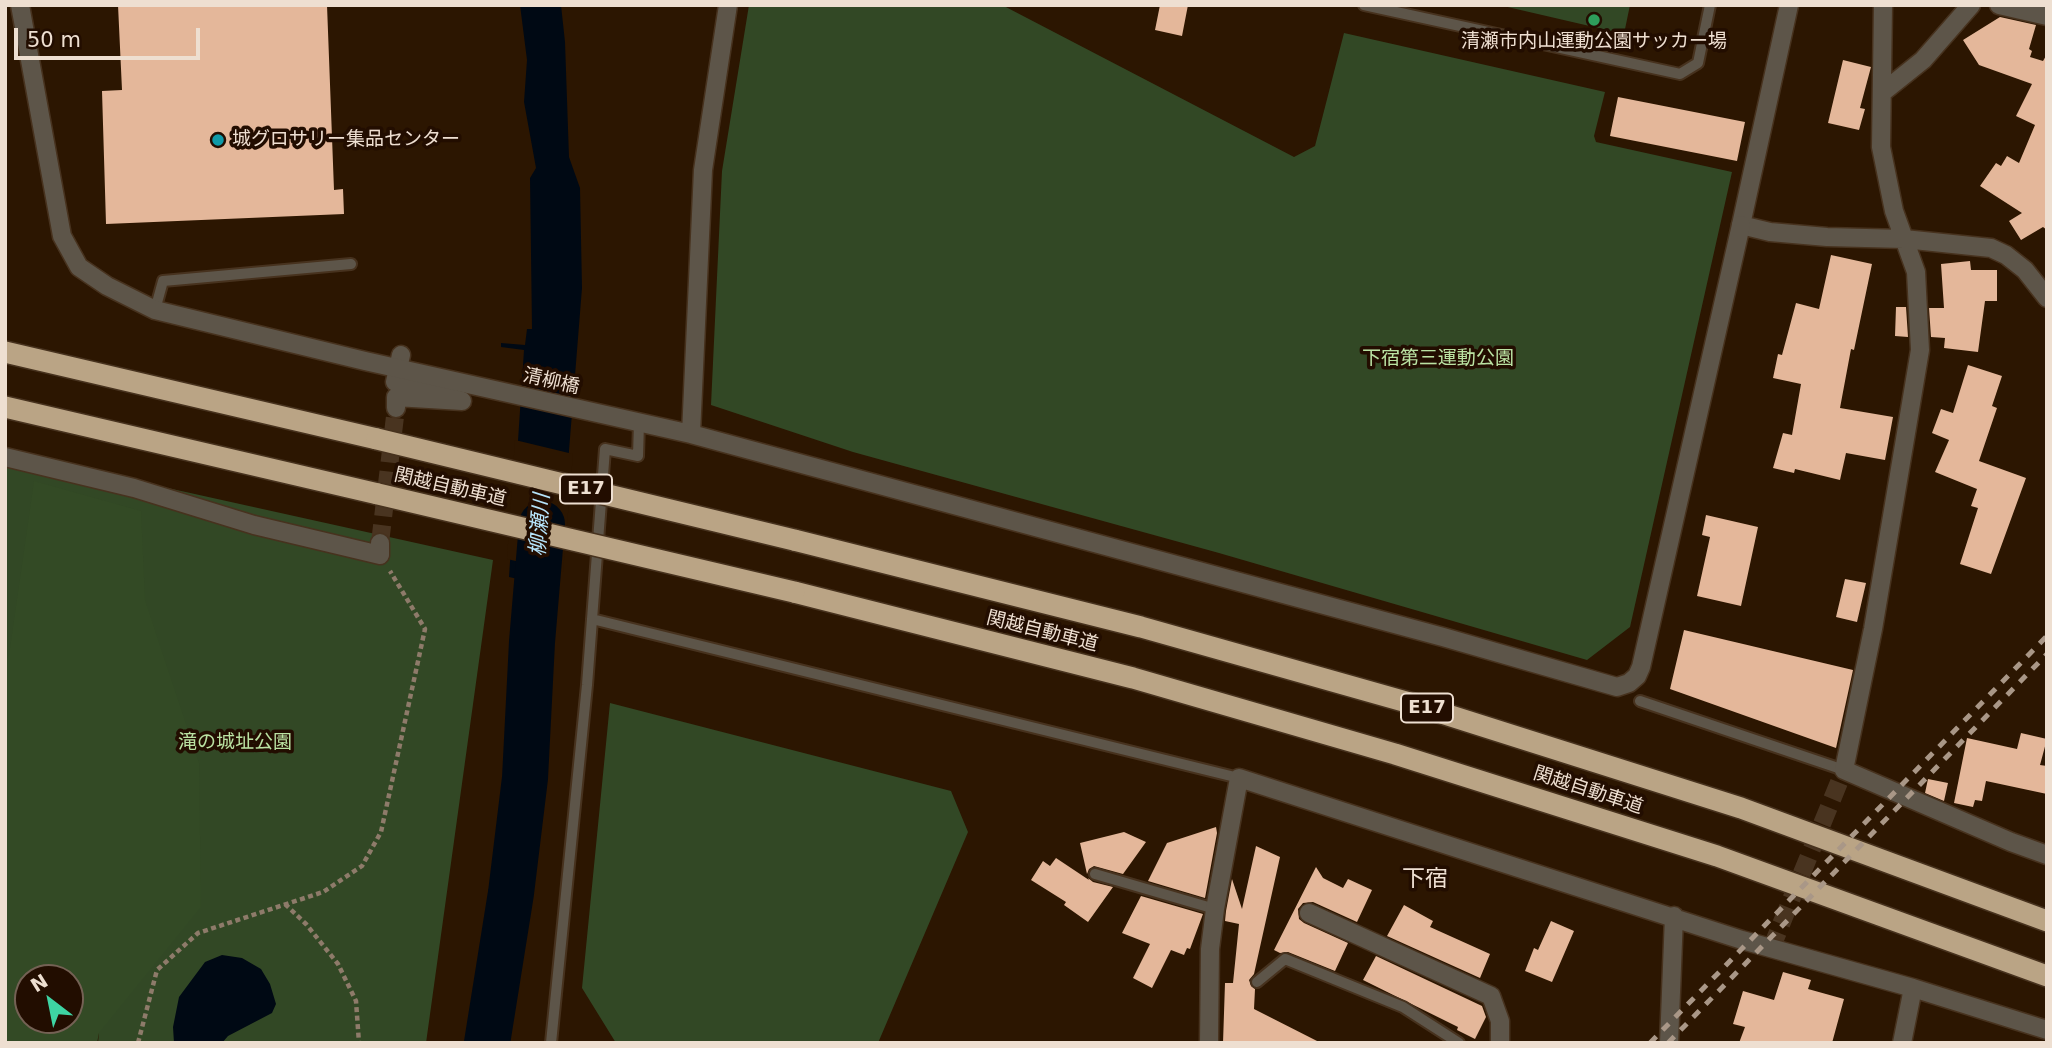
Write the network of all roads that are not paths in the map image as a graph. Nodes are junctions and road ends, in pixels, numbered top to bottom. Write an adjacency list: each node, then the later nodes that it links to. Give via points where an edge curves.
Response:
1 (20, 5): 15 (street, 清柳橋, via 62,236 79,267)
2 (728, 5): 21 (street, via 703,170)
3 (1364, 5): 4 (lane, via 1680,74 1698,63)
4 (1710, 5)
5 (1789, 5): 11 (street)
6 (1883, 5): 10 (street)
7 (1970, 5): 10 (street, via 1923,60)
8 (1999, 5): 9 (street)
9 (2047, 16)
10 (1883, 92): 12 (street, via 1881,147)
11 (1741, 225): 12 (street, via 1827,237); 21 (street, 清柳橋, via 1641,667 1629,683 1617,687)
12 (1904, 239): 14 (street, via 1991,248 2025,270); 26 (street, via 1916,272 1920,350)
13 (351, 264): 15 (lane, via 163,281)
14 (2047, 298)
15 (155, 310): 17 (street, 清柳橋)
16 (5, 352): 33 (highway, 関越自動車道 / E17, bridge, via 1141,627 1410,703 1741,808)
17 (399, 362): 19 (street, via 395,382 462,401 396,397); 20 (street, 清柳橋, via 475,386)
18 (5, 407): 34 (highway, 関越自動車道, bridge, via 794,592 1133,678 1395,754 1717,856)
19 (396, 408)
20 (639, 423): 21 (street, 清柳橋); 24 (lane, via 638,456 605,449)
21 (691, 434)
22 (5, 457): 23 (street, via 134,488 254,525)
23 (380, 549)
24 (592, 619): 27 (lane); 38 (lane)
25 (1640, 701): 26 (lane)
26 (1844, 770): 28 (street)
27 (1239, 778): 30 (street); 32 (street)
28 (2047, 855)
29 (1095, 874): 30 (lane)
30 (1215, 909): 39 (street)
31 (1309, 914): 41 (street, via 1491,996 1500,1021)
32 (1674, 916): 36 (street); 42 (street)
33 (2047, 921)
34 (2047, 976)
35 (1257, 982): 40 (lane, via 1285,959 1403,1007)
36 (1913, 988): 37 (street); 43 (street)
37 (2047, 1030)
38 (551, 1043)
39 (1209, 1043)
40 (1459, 1043)
41 (1500, 1043)
42 (1669, 1043)
43 (1902, 1043)

